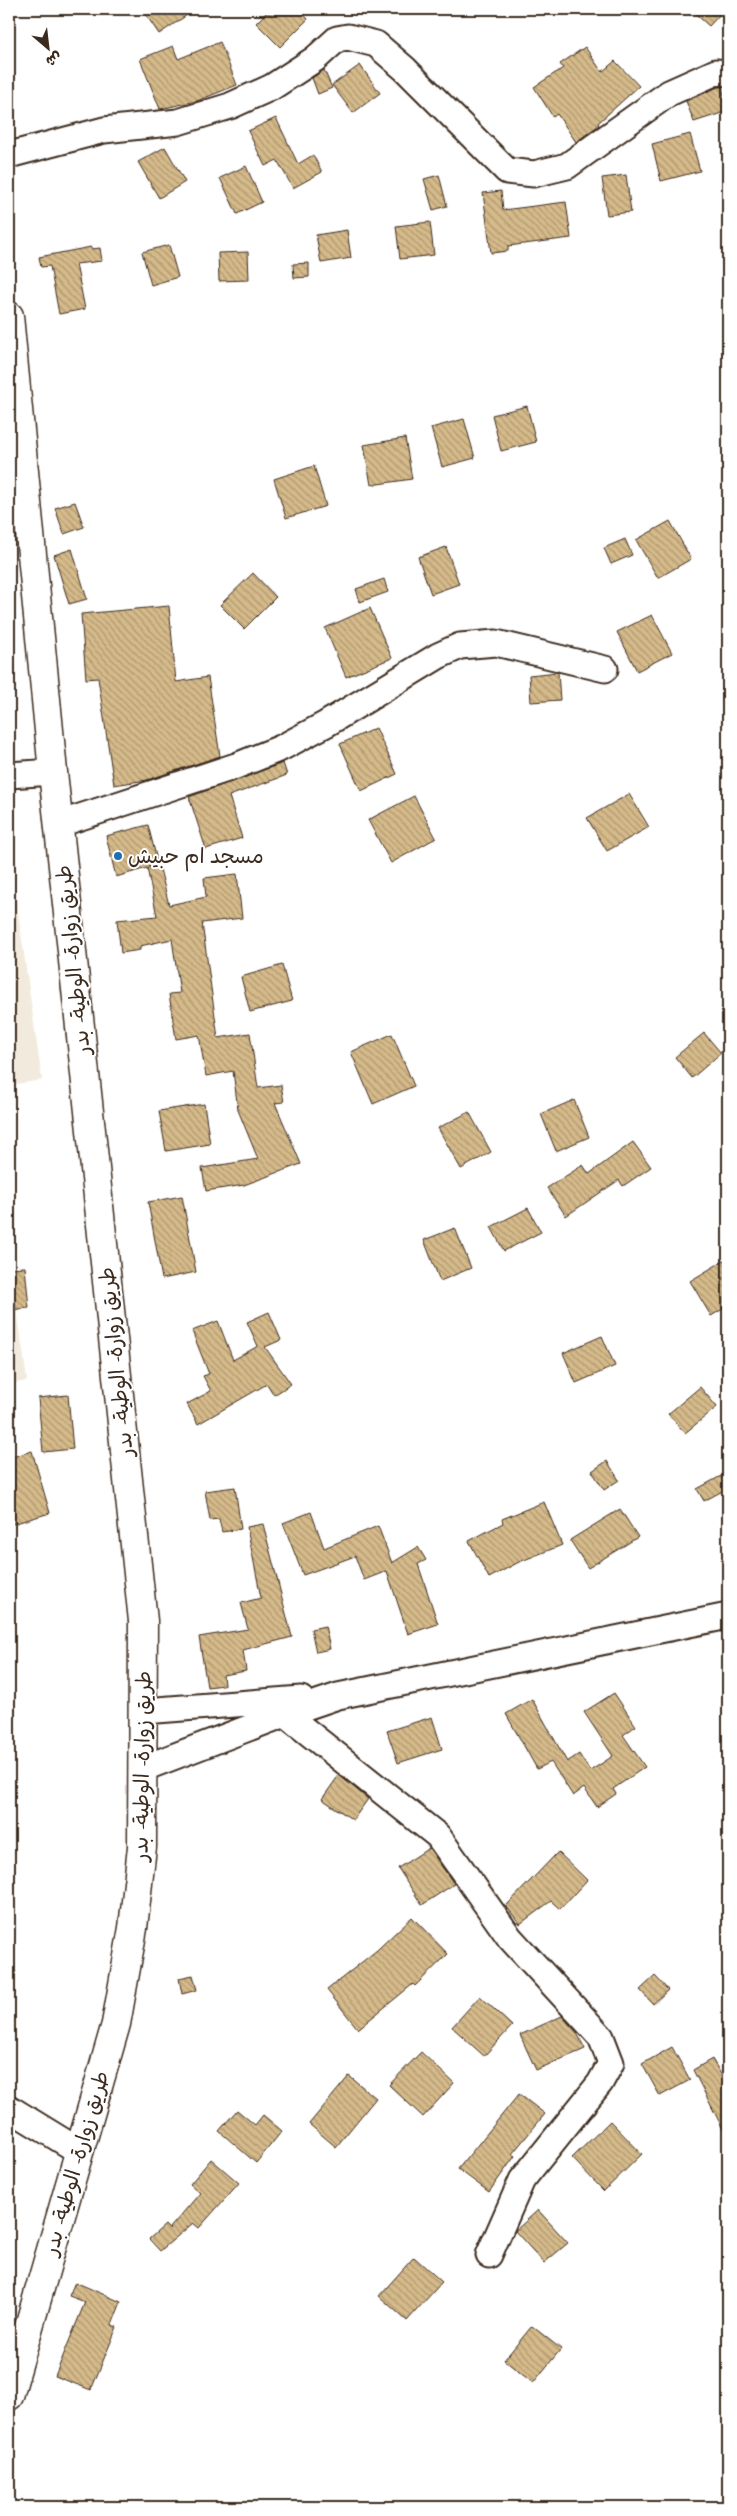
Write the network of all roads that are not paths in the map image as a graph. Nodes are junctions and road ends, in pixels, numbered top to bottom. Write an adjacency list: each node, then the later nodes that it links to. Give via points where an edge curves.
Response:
1 (728, 73): 2 (street, via 716,72 669,94 568,166 534,174 507,171 376,44 348,37 337,39 315,59 272,87 230,106 178,122 104,130)
2 (9, 155)
3 (9, 316): 5 (highway, طريق زوارة- الوطية- بدر)
4 (604, 669): 7 (street, via 496,643 460,646 281,748)
5 (53, 772): 6 (street); 7 (highway, طريق زوارة- الوطية- بدر)
6 (9, 775)
7 (59, 824): 10 (highway, طريق زوارة- الوطية- بدر, via 144,1621)
8 (728, 1616): 9 (street)
9 (338, 1696): 10 (street); 11 (street)
10 (144, 1710): 12 (highway, طريق زوارة- الوطية- بدر)
11 (285, 1714): 12 (street); 15 (street, via 438,1836 510,1938 601,2037 611,2063 600,2083 522,2180)
12 (144, 1768): 14 (highway, طريق زوارة- الوطية- بدر, via 142,1847 133,1928 116,2024)
13 (9, 2108): 14 (street)
14 (79, 2151): 16 (highway, طريق زوارة- الوطية- بدر)
15 (489, 2255)
16 (9, 2396)

